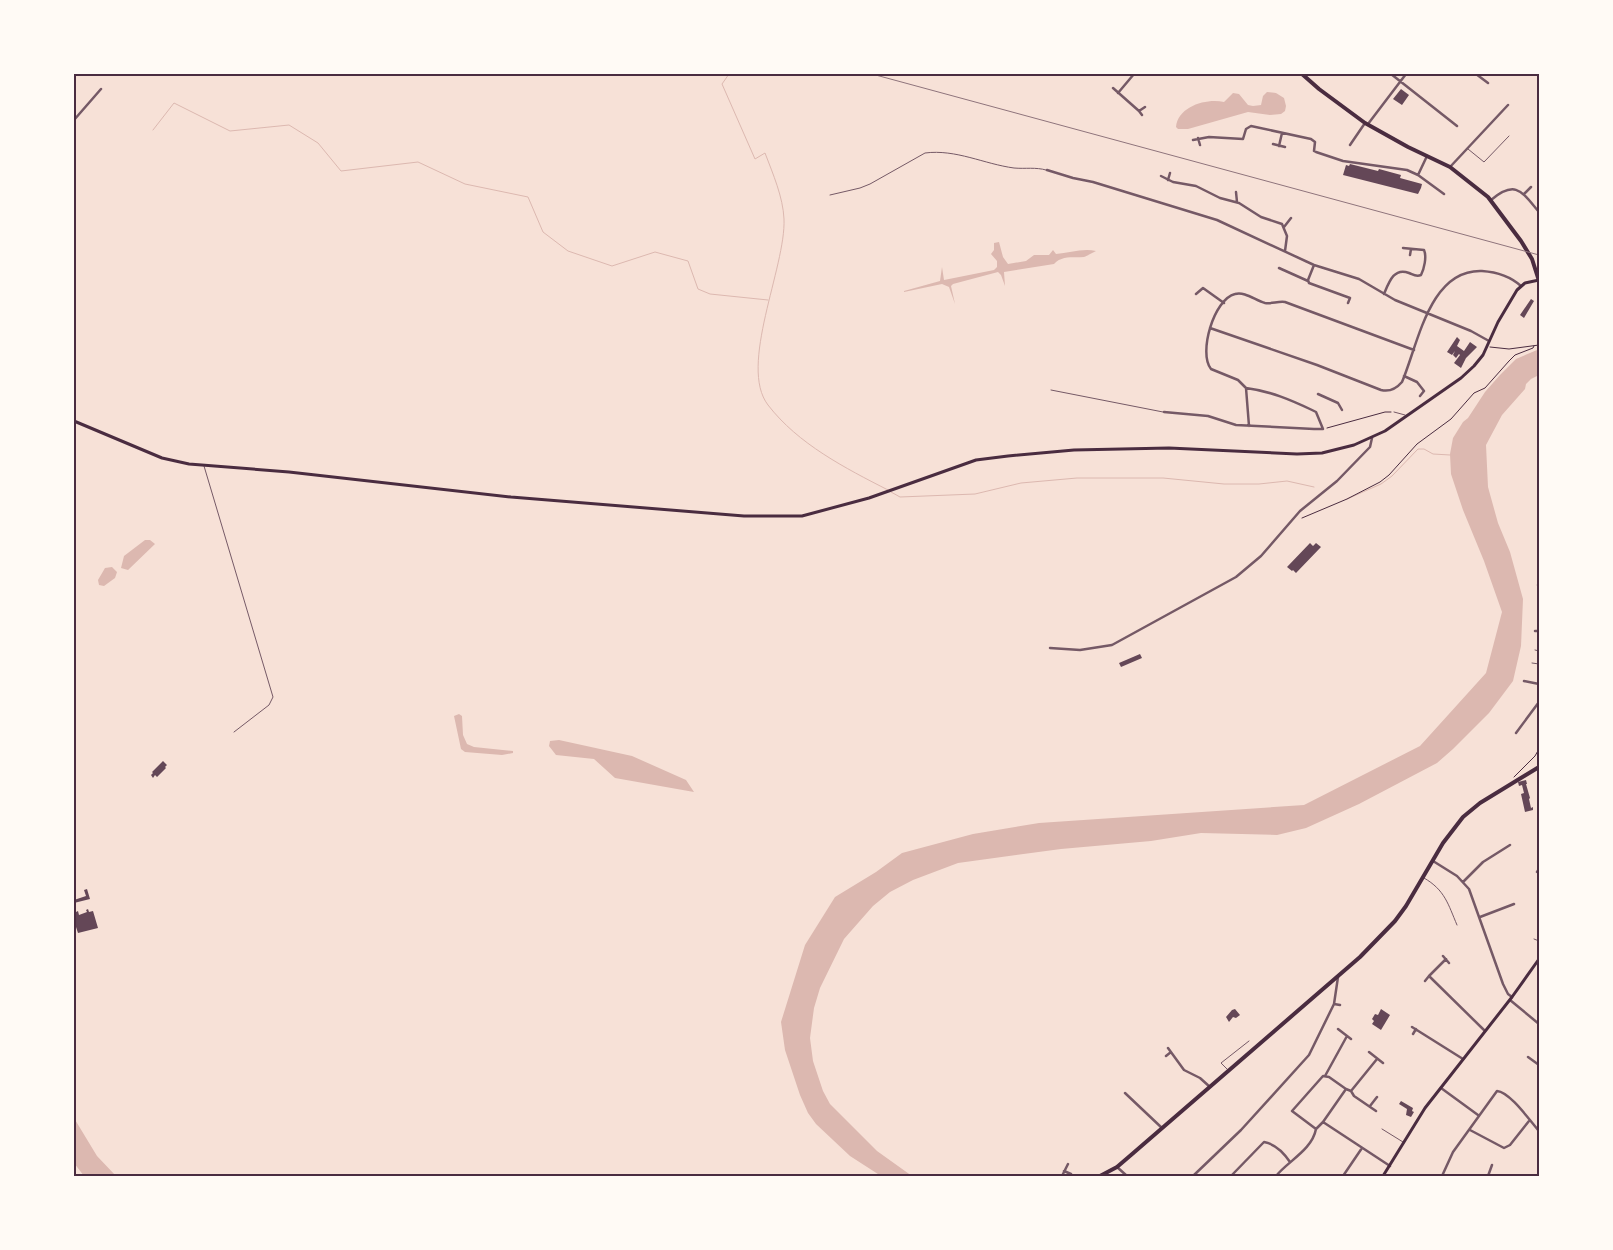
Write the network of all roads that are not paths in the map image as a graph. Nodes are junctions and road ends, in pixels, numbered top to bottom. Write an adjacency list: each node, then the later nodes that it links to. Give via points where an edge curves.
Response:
1 (1134, 74): 10 (street)
2 (1302, 74): 16 (main road)
3 (1391, 74): 6 (street)
4 (1406, 74): 6 (street)
5 (1476, 74): 7 (street)
6 (1400, 81): 16 (street); 17 (street)
7 (1488, 83)
8 (101, 88): 15 (street)
9 (1113, 88): 10 (street)
10 (1118, 93): 13 (street)
11 (1508, 105): 27 (street)
12 (1145, 107): 13 (street)
13 (1139, 111): 14 (street)
14 (1142, 115)
15 (74, 120)
16 (1366, 124): 24 (street); 28 (main road)
17 (1457, 126)
18 (1282, 133): 20 (street, via 1251,126 1243,138); 25 (street); 32 (street, via 1313,140 1316,152)
19 (1509, 136): 27 (lane, via 1484,162)
20 (1198, 138): 21 (street); 23 (street)
21 (1193, 140)
22 (1273, 144): 25 (street)
23 (1200, 145)
24 (1350, 145)
25 (1279, 146): 26 (street)
26 (1285, 147)
27 (1467, 148): 29 (street)
28 (1427, 156): 29 (main road); 32 (street)
29 (1450, 167): 42 (main road)
30 (1047, 170): 40 (lane, via 1014,168 963,155 925,153 860,188); 49 (street, via 1217,220)
31 (1170, 173): 34 (street)
32 (1418, 174): 36 (street)
33 (1161, 176): 34 (street)
34 (1168, 180): 43 (street, via 1196,186)
35 (1531, 188): 39 (street)
36 (1438, 190): 38 (street); 41 (street)
37 (1236, 192): 43 (street)
38 (1444, 194)
39 (1524, 194): 42 (street, via 1507,189); 44 (street)
40 (830, 195)
41 (1435, 196)
42 (1491, 200): 54 (main road, via 1521,240)
43 (1237, 202): 46 (street)
44 (1539, 212)
45 (1291, 218): 46 (street)
46 (1284, 227): 49 (street)
47 (1403, 248): 48 (street)
48 (1411, 249): 50 (street); 57 (street, via 1425,252 1422,273 1417,276 1397,273)
49 (1285, 251): 51 (street)
50 (1410, 256)
51 (1314, 265): 53 (street); 57 (street, via 1359,279)
52 (1279, 268): 53 (street)
53 (1308, 281): 58 (street, via 1350,298)
54 (1539, 281): 55 (main road)
55 (1521, 286): 60 (street, via 1495,273 1475,271 1465,274 1440,291); 62 (main road)
56 (1196, 294): 59 (street, via 1203,288)
57 (1384, 294): 60 (street)
58 (1348, 302)
59 (1224, 303): 61 (street); 63 (street, via 1238,294 1267,303 1281,302)
60 (1428, 314): 62 (street); 63 (street)
61 (1210, 328): 64 (street, via 1380,390 1397,387); 65 (street, via 1206,344 1208,367 1238,380)
62 (1489, 341): 72 (main road, via 1483,355 1462,378)
63 (1414, 350): 64 (street)
64 (1404, 376): 68 (street, via 1417,382 1424,391)
65 (1246, 388): 74 (street); 74 (street, via 1287,398 1316,412 1322,429)
66 (1051, 390): 70 (lane)
67 (1318, 394): 69 (street, via 1338,403)
68 (1420, 396)
69 (1342, 410)
70 (1164, 412): 74 (street, via 1202,415)
71 (1394, 412): 72 (lane)
72 (1408, 416): 75 (main road)
73 (74, 422): 76 (main road, via 162,458)
74 (1249, 426)
75 (1372, 438): 76 (main road, via 1322,453 1161,448 1067,451 976,460 869,498 802,516 772,517 511,497); 79 (street, via 1370,447 1337,481 1300,511 1261,556 1236,577 1112,645 1080,650)
76 (204, 465): 87 (lane, via 273,697 269,705)
77 (1534, 631): 78 (street)
78 (1539, 631)
79 (1050, 648)
80 (1535, 650): 81 (lane)
81 (1539, 651)
82 (1532, 663): 83 (lane)
83 (1539, 664)
84 (1524, 681): 85 (street)
85 (1539, 684)
86 (1539, 702): 88 (street)
87 (234, 732)
88 (1516, 734)
89 (1539, 767): 91 (main road, via 1470,810 1450,833)
90 (1510, 845): 95 (street, via 1483,862)
91 (1433, 861): 94 (main road); 95 (street)
92 (1539, 871): 93 (street)
93 (1535, 876)
94 (1424, 877): 98 (lane, via 1442,891); 106 (main road, via 1395,921)
95 (1463, 882): 97 (street)
96 (1509, 901): 97 (street, via 1512,905)
97 (1480, 917): 108 (street)
98 (1457, 925)
99 (1534, 938): 100 (lane)
100 (1539, 941)
101 (1442, 956): 102 (street)
102 (1446, 959): 104 (street); 105 (street)
103 (1539, 959): 108 (main road)
104 (1449, 962)
105 (1429, 976): 107 (street); 115 (street)
106 (1338, 977): 109 (street); 129 (main road)
107 (1424, 980)
108 (1511, 998): 111 (street); 115 (main road)
109 (1334, 1004): 110 (street); 159 (street, via 1309,1055)
110 (1340, 1005)
111 (1539, 1024)
112 (1412, 1027): 114 (street)
113 (1338, 1029): 117 (street)
114 (1416, 1029): 116 (street); 126 (street)
115 (1485, 1031): 126 (main road)
116 (1412, 1034)
117 (1347, 1036): 118 (street); 130 (street)
118 (1351, 1039)
119 (1249, 1041): 129 (lane, via 1221,1063)
120 (1168, 1048): 121 (street)
121 (1171, 1052): 123 (street); 131 (street, via 1184,1070)
122 (1369, 1052): 125 (street)
123 (1166, 1056)
124 (1528, 1057): 128 (street)
125 (1377, 1059): 127 (street); 134 (street)
126 (1463, 1059): 132 (main road)
127 (1383, 1063)
128 (1539, 1065)
129 (1228, 1071): 131 (main road)
130 (1325, 1076): 133 (street); 143 (street, via 1292,1111)
131 (1210, 1087): 142 (main road)
132 (1441, 1088): 139 (street); 147 (main road)
133 (1346, 1089): 134 (street); 141 (street)
134 (1351, 1091): 137 (street)
135 (1125, 1093): 142 (street)
136 (1377, 1097): 137 (street)
137 (1370, 1106): 138 (street)
138 (1376, 1111)
139 (1478, 1116): 140 (street, via 1500,1091); 145 (street)
140 (1529, 1120): 145 (street, via 1504,1148); 146 (street)
141 (1323, 1122): 143 (street); 148 (street)
142 (1162, 1128): 153 (main road)
143 (1316, 1129): 149 (street, via 1301,1153)
144 (1382, 1129): 147 (lane)
145 (1470, 1130): 164 (street, via 1453,1152)
146 (1539, 1131)
147 (1403, 1143): 152 (main road)
148 (1362, 1148): 152 (street); 162 (street)
149 (1290, 1162): 160 (street, via 1278,1149 1264,1142); 161 (street)
150 (1068, 1164): 154 (street)
151 (1492, 1165): 165 (street)
152 (1390, 1166): 163 (main road)
153 (1117, 1167): 157 (main road); 158 (street)
154 (1064, 1171): 155 (street); 156 (street)
155 (1071, 1174)
156 (1062, 1176)
157 (1100, 1176)
158 (1127, 1176)
159 (1194, 1176)
160 (1230, 1176)
161 (1276, 1176)
162 (1343, 1176)
163 (1383, 1176)
164 (1442, 1176)
165 (1488, 1176)

